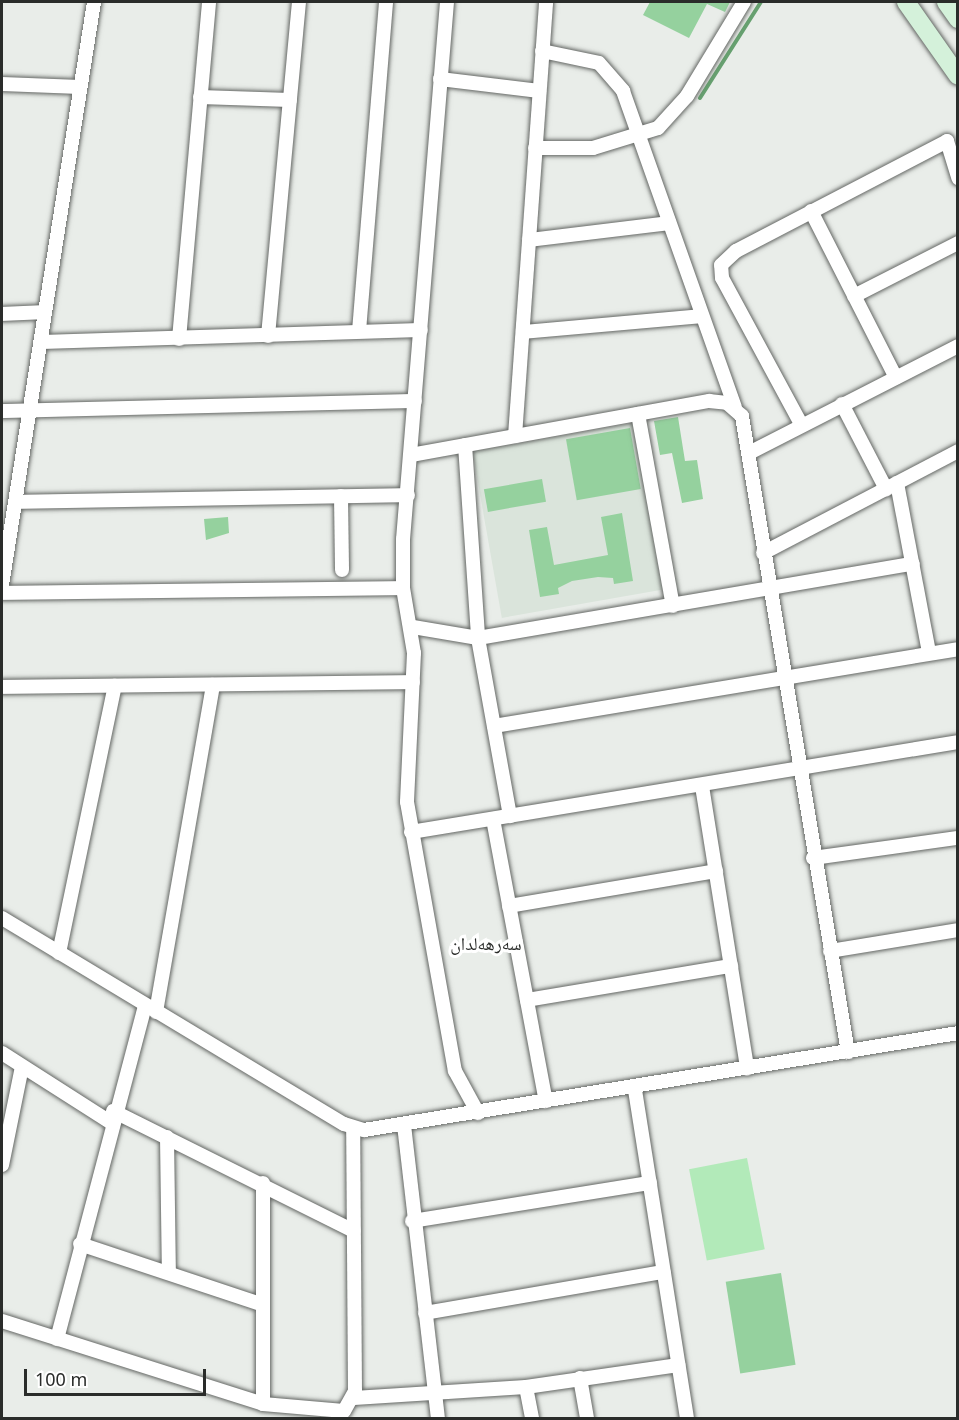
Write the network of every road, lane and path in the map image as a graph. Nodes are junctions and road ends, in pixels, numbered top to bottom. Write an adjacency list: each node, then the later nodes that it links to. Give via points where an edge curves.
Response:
1 (94, 2): 15 (street)
2 (209, 2): 17 (street)
3 (299, 2): 18 (street)
4 (386, 2): 31 (street)
5 (447, 2): 13 (street)
6 (546, 2): 11 (street)
7 (744, 2): 19 (street, via 673,114)
8 (906, 2): 12 (main road)
9 (946, 2): 10 (main road)
10 (957, 19)
11 (542, 51): 16 (street); 19 (street, via 585,57 614,75)
12 (957, 76)
13 (440, 79): 16 (street); 30 (street)
14 (2, 84): 15 (street)
15 (80, 87): 27 (street)
16 (539, 91): 20 (street)
17 (200, 97): 18 (street); 34 (street)
18 (290, 100): 33 (street)
19 (638, 138): 20 (street, via 593,148); 23 (street)
20 (535, 148): 24 (street)
21 (957, 178): 22 (street, via 947,141)
22 (811, 212): 26 (street); 44 (street, via 736,251 720,270)
23 (669, 223): 24 (street); 29 (street)
24 (529, 240): 32 (street)
25 (957, 243): 26 (street)
26 (854, 296): 37 (street)
27 (45, 312): 28 (street); 35 (street)
28 (2, 314)
29 (701, 316): 32 (street); 40 (street)
30 (421, 330): 31 (street); 38 (street)
31 (359, 331): 33 (street)
32 (522, 332): 45 (street)
33 (268, 336): 34 (street)
34 (179, 339): 35 (street)
35 (41, 342): 42 (street)
36 (957, 346): 37 (street)
37 (896, 378): 39 (street)
38 (415, 401): 42 (street); 49 (street)
39 (842, 404): 44 (street); 50 (street)
40 (735, 407): 43 (street, via 709,401); 48 (street, via 745,424)
41 (2, 411): 42 (street)
42 (29, 411): 53 (street)
43 (639, 414): 45 (street); 61 (street)
44 (801, 424): 48 (street)
45 (515, 436): 46 (street)
46 (465, 445): 49 (street); 63 (street)
47 (957, 451): 50 (street)
48 (749, 453): 54 (street)
49 (411, 455): 51 (street)
50 (892, 486): 54 (street); 55 (street)
51 (408, 495): 52 (street); 58 (street)
52 (341, 496): 53 (street); 56 (street)
53 (16, 502): 57 (street)
54 (763, 553): 59 (street)
55 (913, 564): 59 (street); 65 (street)
56 (342, 570)
57 (2, 585)
58 (403, 588): 60 (street); 62 (street)
59 (769, 591): 61 (street); 66 (street)
60 (2, 593)
61 (673, 606): 63 (street)
62 (413, 627): 63 (street); 67 (street)
63 (478, 638): 71 (street)
64 (957, 649): 65 (street)
65 (929, 653): 66 (street)
66 (785, 680): 71 (street); 73 (street)
67 (413, 682): 68 (street); 77 (street, via 407,802)
68 (213, 685): 69 (street); 88 (street)
69 (115, 686): 70 (street); 85 (street)
70 (2, 687)
71 (494, 726): 75 (street)
72 (957, 742): 73 (street)
73 (799, 771): 74 (street); 79 (street)
74 (702, 786): 75 (street); 80 (street)
75 (510, 816): 76 (street)
76 (493, 819): 77 (street); 81 (street)
77 (411, 831): 96 (street, via 455,1071)
78 (957, 838): 79 (street)
79 (813, 858): 84 (street)
80 (716, 871): 81 (street); 86 (street)
81 (509, 906): 87 (street)
82 (2, 918): 85 (street)
83 (957, 930): 84 (street)
84 (830, 951): 90 (street)
85 (59, 953): 88 (street)
86 (731, 966): 87 (street); 93 (street)
87 (527, 1000): 95 (street)
88 (150, 1009): 97 (street); 99 (street)
89 (957, 1033): 90 (street)
90 (848, 1052): 93 (street)
91 (2, 1053): 92 (street)
92 (22, 1067): 97 (street); 101 (street)
93 (747, 1068): 94 (street)
94 (635, 1090): 95 (street); 102 (street)
95 (546, 1101): 96 (street)
96 (478, 1113): 98 (street)
97 (112, 1117): 100 (street); 106 (street)
98 (404, 1125): 99 (street); 104 (street)
99 (353, 1128): 105 (street)
100 (167, 1137): 103 (street); 107 (street)
101 (2, 1165)
102 (650, 1183): 104 (street); 108 (street)
103 (263, 1184): 105 (street); 109 (street)
104 (412, 1221): 110 (street)
105 (354, 1231): 117 (street)
106 (80, 1244): 107 (street); 112 (street)
107 (169, 1272): 109 (street)
108 (663, 1272): 110 (street); 113 (street)
109 (263, 1305): 118 (street)
110 (426, 1313): 116 (street)
111 (2, 1322): 112 (street)
112 (57, 1339): 118 (street)
113 (678, 1365): 114 (street); 122 (street)
114 (580, 1378): 115 (street); 121 (street)
115 (526, 1387): 116 (street); 120 (street)
116 (435, 1395): 117 (street); 119 (street)
117 (354, 1398): 118 (street, via 349,1408 338,1412)
118 (263, 1404)
119 (438, 1419)
120 (532, 1419)
121 (587, 1419)
122 (687, 1419)

